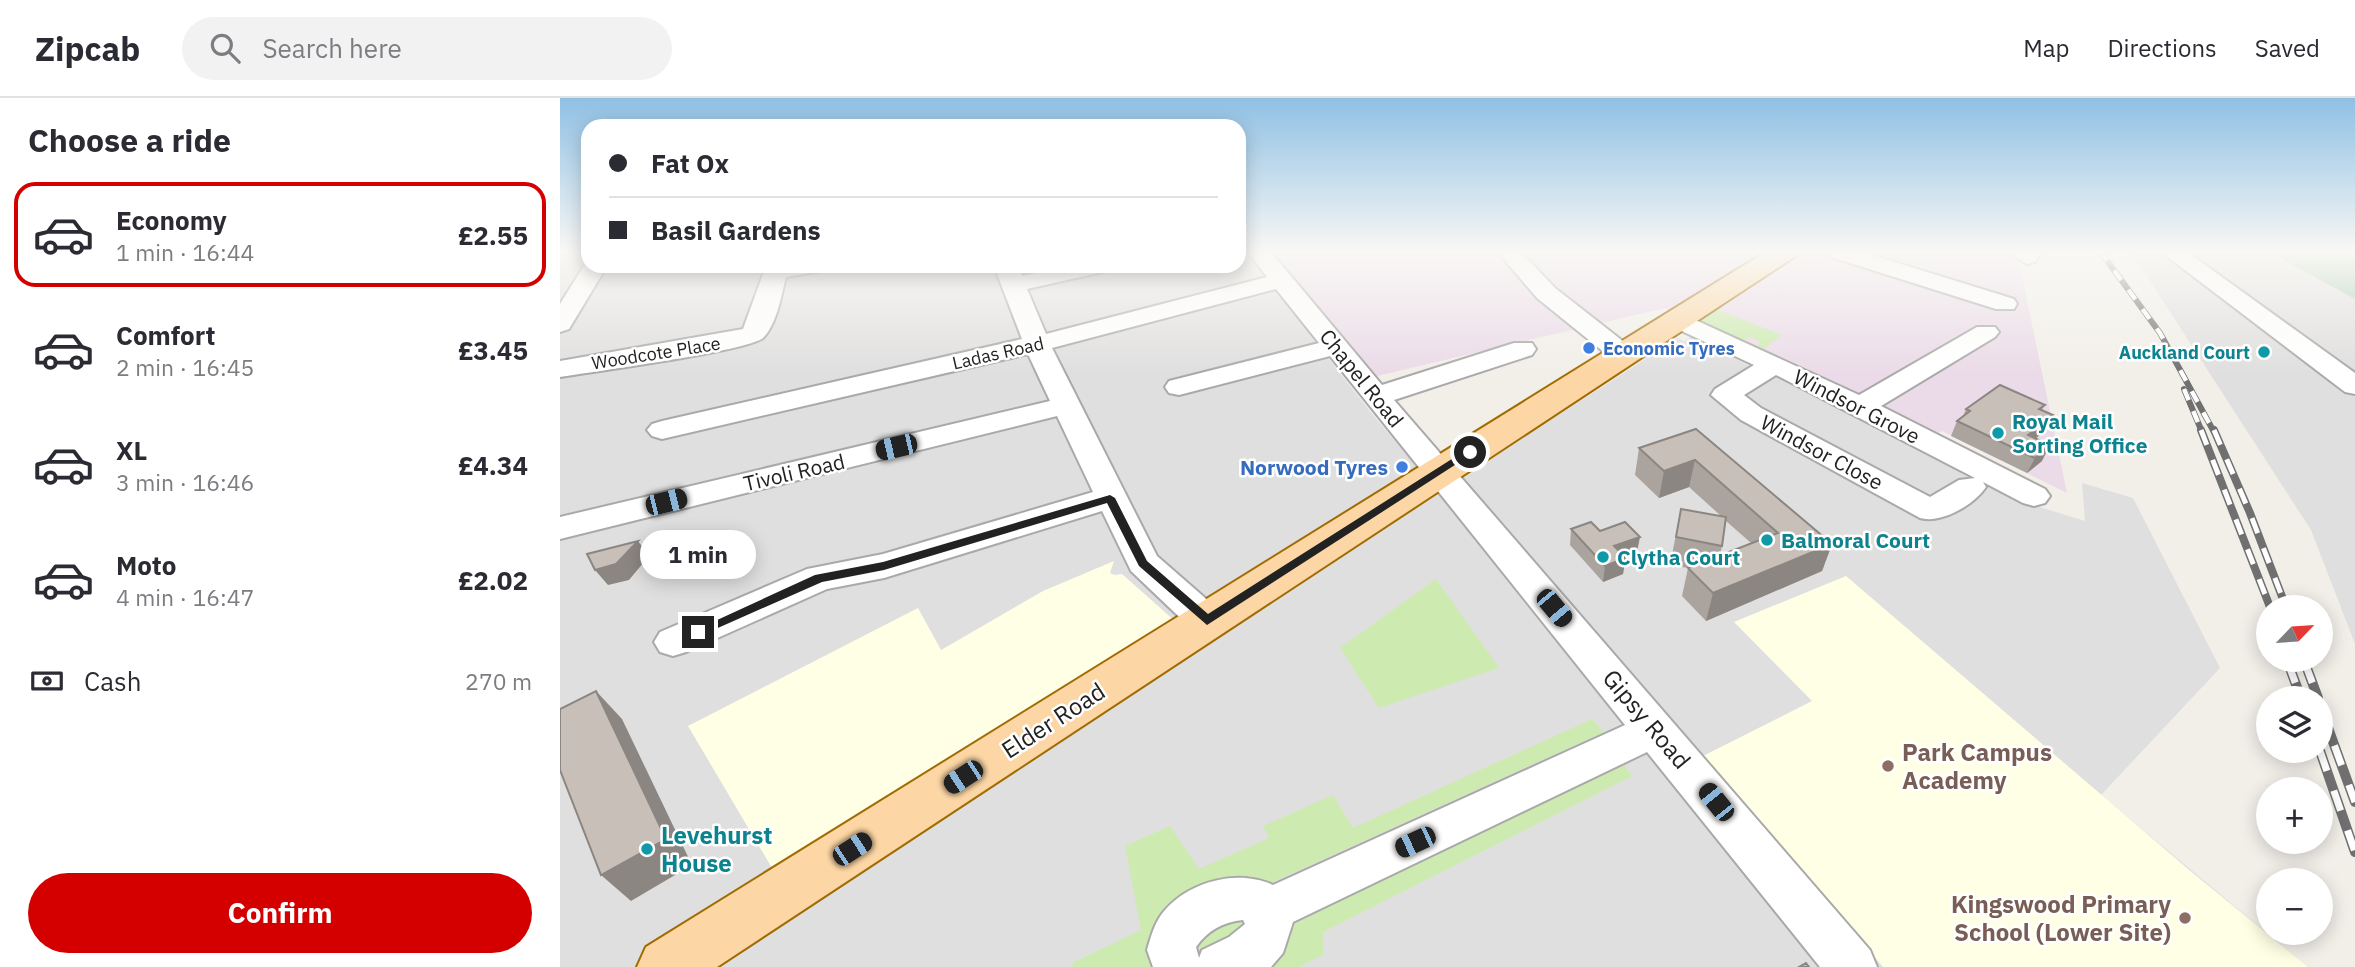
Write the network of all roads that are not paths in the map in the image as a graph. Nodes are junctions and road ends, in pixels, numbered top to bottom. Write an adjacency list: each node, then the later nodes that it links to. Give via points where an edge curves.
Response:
1 (580, 292): 12 (street)
2 (770, 292): 19 (street, Woodcote Place, via 752,334)
3 (1016, 292): 14 (street)
4 (1239, 292): 14 (street, Ladas Road)
5 (1293, 292): 15 (street, Chapel Road)
6 (1545, 292): 17 (street)
7 (1722, 292): 11 (main road, Elder Road)
8 (1966, 292): 10 (street)
9 (2226, 292): 20 (street)
10 (2005, 304)
11 (1678, 320): 17 (main road, Elder Road); 18 (street, Windsor Grove)
12 (560, 324)
13 (1986, 332): 24 (street)
14 (1037, 344): 23 (street); 25 (street, Ladas Road, via 709,428)
15 (1335, 347): 21 (street); 22 (street, Chapel Road)
16 (1523, 349): 22 (street)
17 (1624, 355): 26 (main road, Elder Road)
18 (1772, 365): 24 (street, Windsor Grove); 27 (street, Windsor Close, via 1725,395 1751,414 1931,511)
19 (560, 369)
20 (2355, 386)
21 (1179, 387)
22 (1377, 396): 26 (street, Chapel Road)
23 (1068, 405): 29 (street); 30 (street, Tivoli Road)
24 (1859, 407): 28 (street, Windsor Grove)
25 (662, 430)
26 (1439, 472): 31 (main road, Elder Road); 33 (street, Gipsy Road)
27 (1970, 487)
28 (2034, 496)
29 (1110, 498): 31 (street, via 1143,563); 32 (street, via 884,566 821,568)
30 (560, 528)
31 (1207, 621): 35 (main road, Elder Road)
32 (673, 642)
33 (1656, 730): 34 (street); 38 (street, Gipsy Road)
34 (1267, 911): 36 (street, via 1256,900 1240,897 1189,919 1172,942 1172,958); 37 (street, via 1268,932 1260,946)
35 (666, 967)
36 (1178, 967)
37 (1220, 967)
38 (1852, 967)

